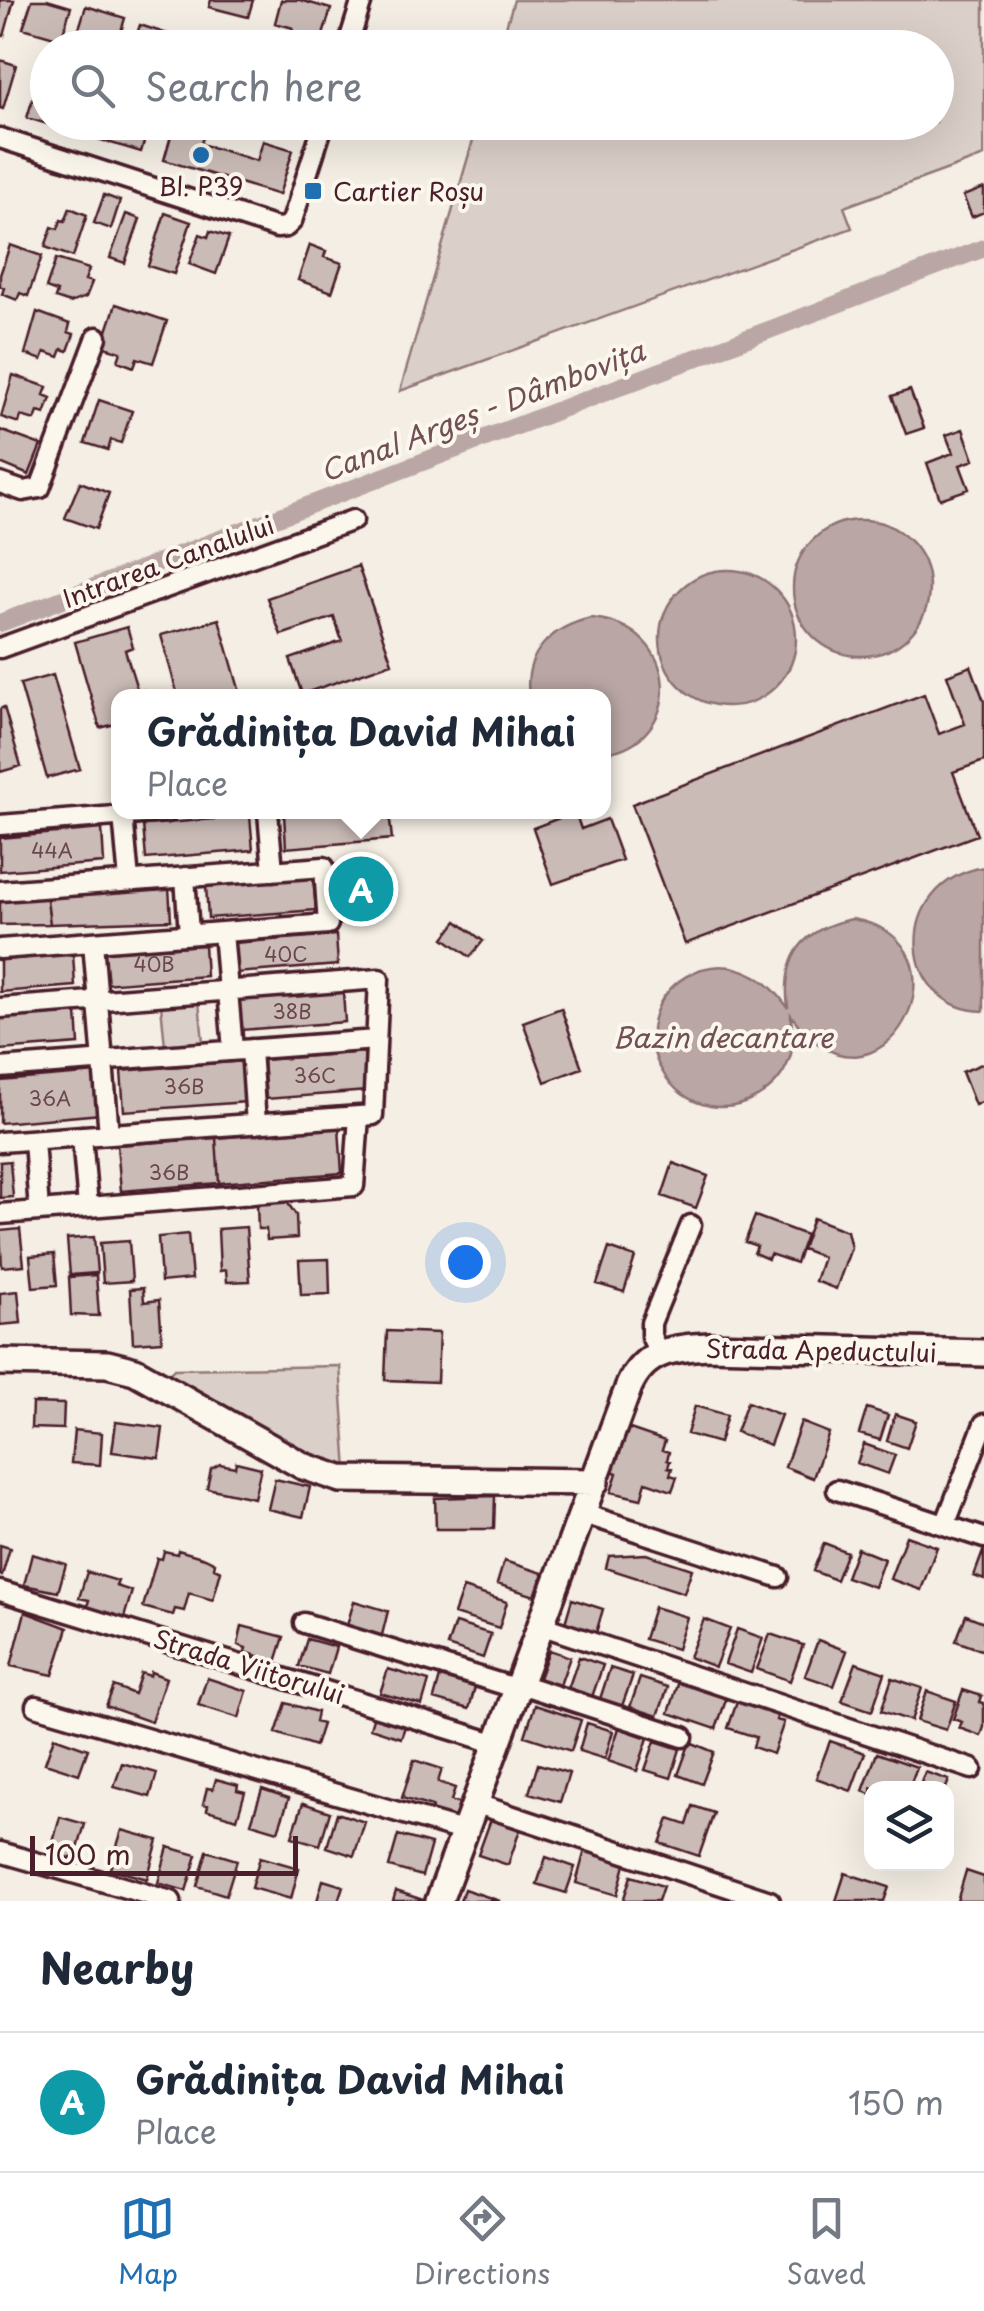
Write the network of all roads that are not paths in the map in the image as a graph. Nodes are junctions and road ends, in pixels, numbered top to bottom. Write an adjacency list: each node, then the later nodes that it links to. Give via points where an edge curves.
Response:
1 (362, 0): 2 (street)
2 (353, 30)
3 (0, 138): 4 (street, via 277,228 292,221)
4 (318, 140)
5 (97, 336): 6 (street, via 40,488)
6 (0, 483)
7 (352, 520): 8 (street, Intrarea Canalului)
8 (0, 648)
9 (111, 816): 12 (street)
10 (123, 819): 15 (street)
11 (269, 819): 13 (street)
12 (0, 825)
13 (273, 871): 14 (street); 17 (street, via 324,867 328,924)
14 (185, 877): 15 (street); 18 (street)
15 (129, 882): 16 (street)
16 (0, 891)
17 (223, 932): 18 (street); 21 (street)
18 (189, 934): 19 (street)
19 (94, 942): 20 (street); 22 (street)
20 (0, 949)
21 (228, 991): 22 (street); 24 (street, via 378,979); 25 (street)
22 (98, 1000): 23 (street); 26 (street)
23 (0, 1008)
24 (376, 1040): 25 (street); 28 (street, via 374,1115)
25 (242, 1050): 26 (street); 29 (street)
26 (103, 1060): 27 (street); 30 (street)
27 (0, 1068)
28 (359, 1116): 29 (street); 34 (street, via 354,1186)
29 (256, 1124): 30 (street)
30 (109, 1134): 31 (street)
31 (82, 1136): 32 (street); 34 (street)
32 (34, 1140): 33 (street); 35 (street)
33 (0, 1142)
34 (88, 1207): 35 (street)
35 (39, 1211): 36 (street)
36 (0, 1214)
37 (691, 1224): 38 (street, via 651,1323)
38 (659, 1352): 39 (street, Strada Apeductului, via 709,1346); 42 (street, via 635,1372)
39 (984, 1353)
40 (0, 1362): 42 (street, via 107,1364 135,1371 315,1472 341,1479)
41 (984, 1424): 45 (street)
42 (595, 1482): 44 (street)
43 (836, 1490): 45 (street)
44 (584, 1514): 47 (street); 50 (street)
45 (945, 1524): 46 (street)
46 (984, 1538)
47 (778, 1578)
48 (0, 1591): 54 (street, Strada Viitorului)
49 (304, 1622): 51 (street)
50 (543, 1626): 51 (street); 55 (street)
51 (519, 1686): 53 (street); 54 (street)
52 (36, 1706): 57 (street)
53 (683, 1737)
54 (498, 1744): 56 (street)
55 (972, 1770)
56 (477, 1804): 57 (street); 61 (street)
57 (466, 1832): 60 (street)
58 (0, 1852): 59 (street)
59 (172, 1901)
60 (440, 1901)
61 (770, 1901)

